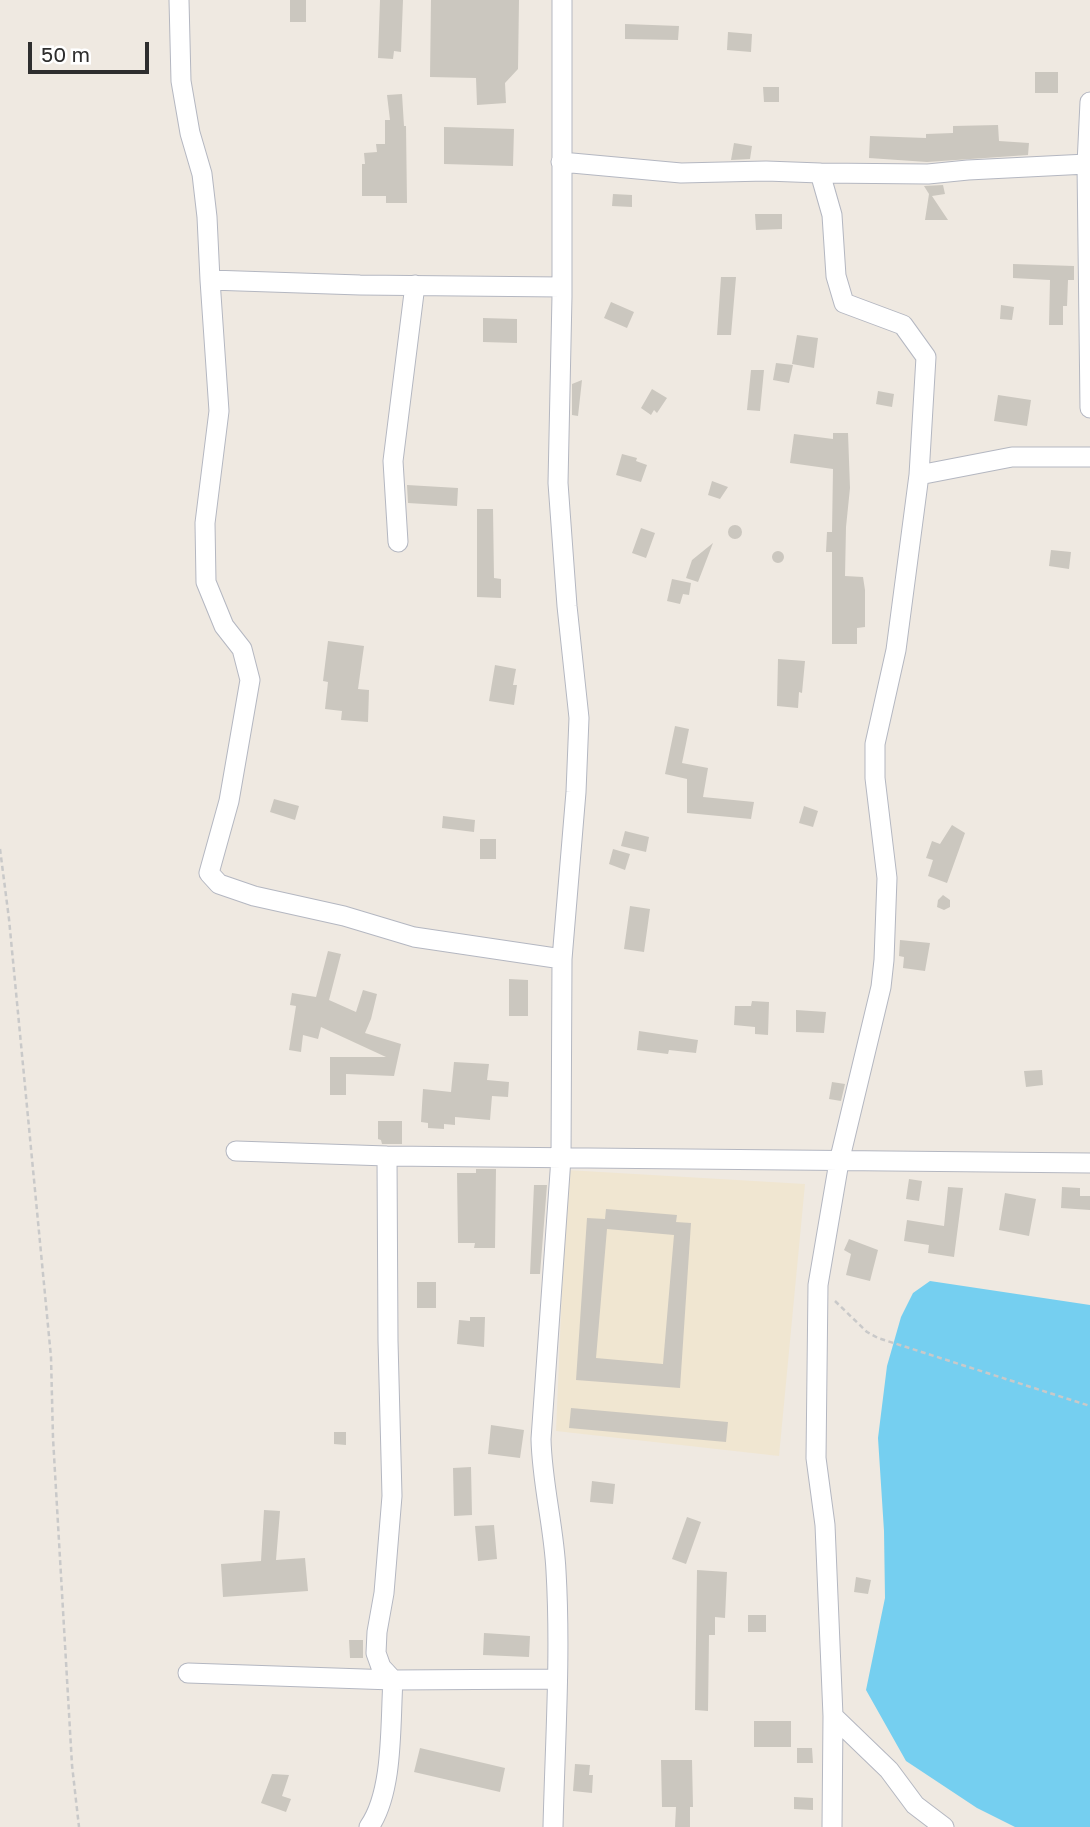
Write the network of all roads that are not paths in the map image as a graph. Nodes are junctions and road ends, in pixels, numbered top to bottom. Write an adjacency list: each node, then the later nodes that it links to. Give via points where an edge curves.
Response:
1 (179, 0): 7 (street, via 181,80 202,174)
2 (562, 0): 4 (street)
3 (1090, 102): 5 (street)
4 (561, 162): 6 (street, via 681,173); 9 (street)
5 (1087, 164): 6 (street, via 928,174); 10 (street)
6 (820, 173): 12 (street, via 832,215 836,276 844,303 904,325 926,357)
7 (209, 280): 8 (street); 14 (street, via 219,411 205,523 206,582 223,626 242,649 250,680 237,763 209,873 219,884 254,897 414,937)
8 (415, 285): 9 (street); 13 (street, via 393,461)
9 (562, 288): 14 (street, via 558,483 579,718)
10 (1090, 408)
11 (1090, 457): 12 (street, via 1012,457)
12 (919, 475): 18 (street, via 896,650 875,744 887,878 881,986)
13 (398, 542)
14 (562, 959): 17 (street)
15 (236, 1151): 16 (street)
16 (387, 1156): 17 (street); 22 (street, via 392,1496 376,1653)
17 (561, 1158): 18 (street); 21 (street, via 541,1439 541,1471 556,1571)
18 (839, 1162): 19 (street); 23 (street, via 818,1285 816,1458 825,1525)
19 (1090, 1163)
20 (188, 1673): 22 (street)
21 (557, 1679): 22 (street); 25 (street)
22 (393, 1680): 24 (street, via 386,1785)
23 (833, 1716): 26 (street); 27 (street, via 888,1770 915,1805)
24 (369, 1827)
25 (553, 1827)
26 (832, 1827)
27 (944, 1827)

